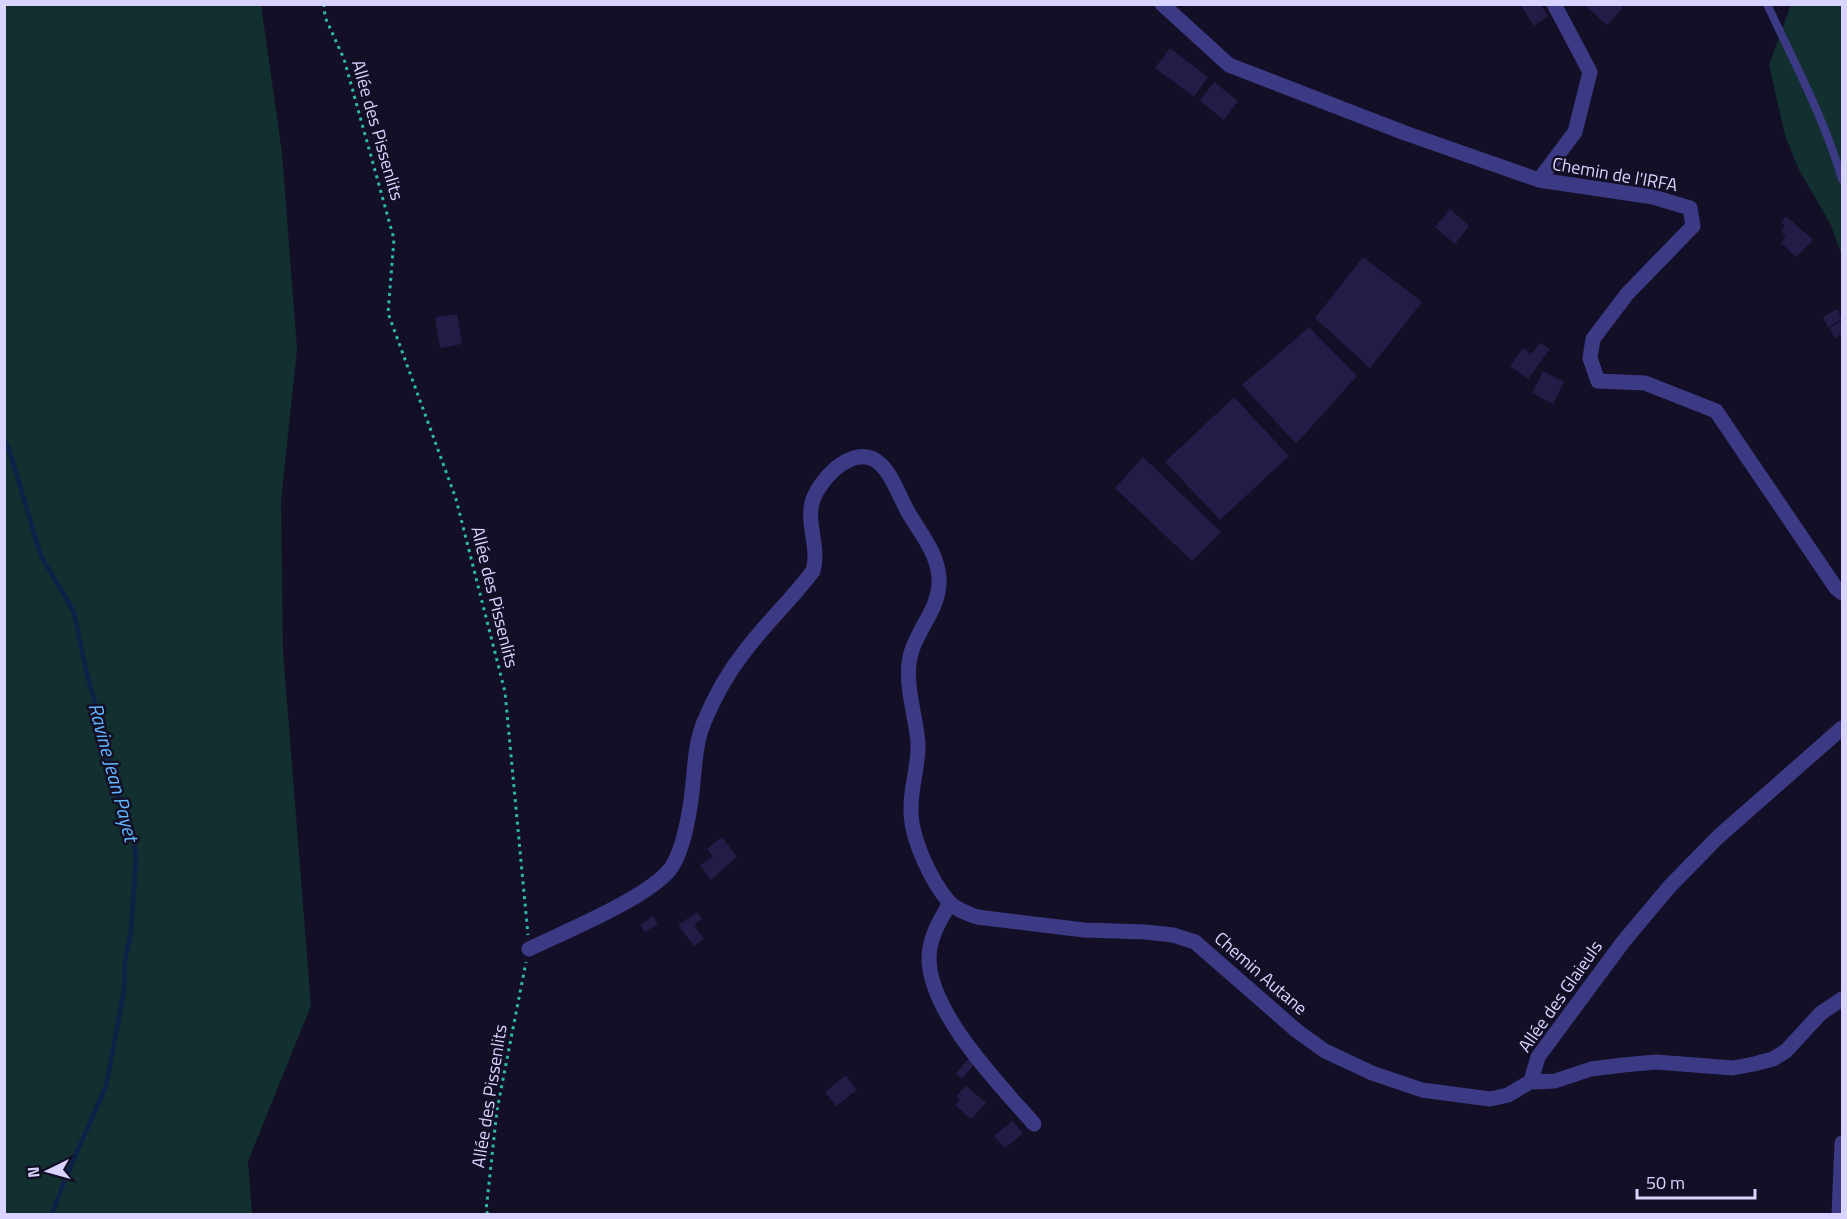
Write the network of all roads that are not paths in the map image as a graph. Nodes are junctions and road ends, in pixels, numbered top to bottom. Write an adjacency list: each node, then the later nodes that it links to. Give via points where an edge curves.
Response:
1 (1162, 4): 5 (street, Chemin de l'IRFA, via 1229,64)
2 (1554, 4): 5 (street, via 1590,72 1575,132)
3 (1767, 4): 4 (lane, via 1819,112)
4 (1842, 179)
5 (1539, 180): 6 (street, Chemin de l'IRFA, via 1653,197 1690,208 1693,226 1627,294 1593,339 1590,358 1598,381 1645,383 1716,411)
6 (1842, 593)
7 (1842, 728): 11 (street, Allée des Glaieuls, via 1718,837 1670,886 1538,1057)
8 (950, 903): 9 (street, via 918,845 911,813 918,747 909,665 938,596 936,561 890,476 875,458 864,455 842,464 816,492 810,519 813,571 745,650 703,723 690,808 671,867 657,882 630,899); 11 (street, Chemin Autane, via 977,917 1084,930 1164,934 1195,942 1325,1051 1422,1090 1490,1100 1508,1095); 12 (street, via 935,931 928,957 938,995 959,1034)
9 (529, 949)
10 (1842, 999): 11 (street, Allée des Glaieuls, via 1821,1013 1786,1051 1754,1064 1732,1068 1656,1062 1591,1070 1545,1082)
11 (1533, 1080)
12 (1034, 1124)
13 (1842, 1143): 14 (street)
14 (1839, 1215)

